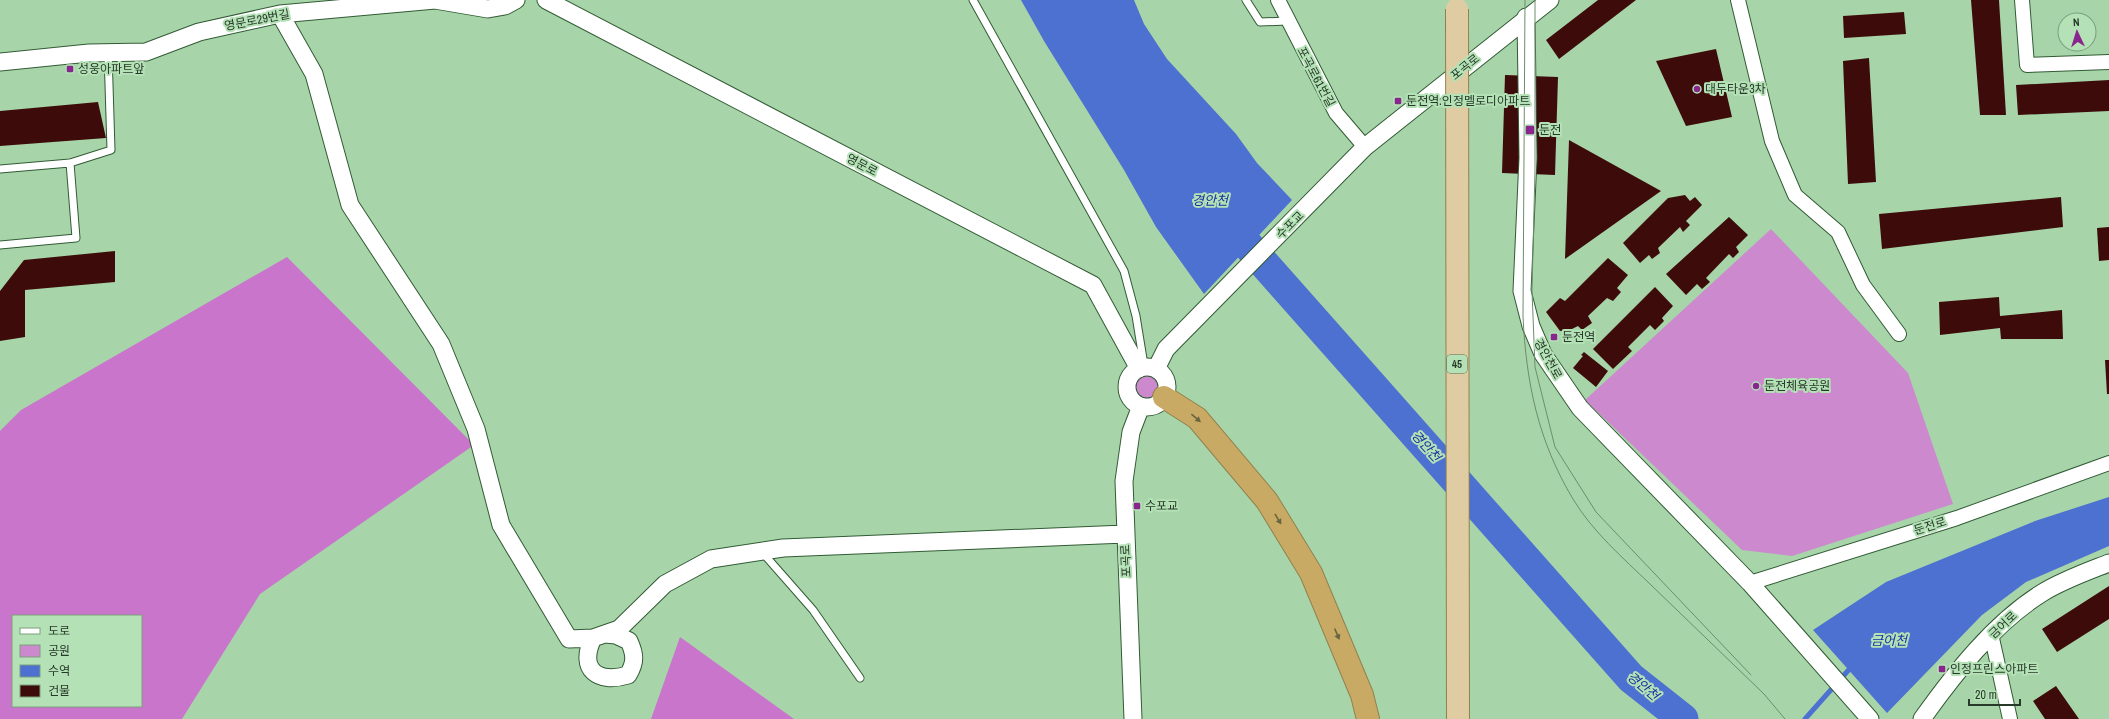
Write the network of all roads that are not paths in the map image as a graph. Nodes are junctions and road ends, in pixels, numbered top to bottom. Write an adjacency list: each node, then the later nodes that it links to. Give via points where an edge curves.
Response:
1 (516, 0): 10 (street, 영문로29번길, via 505,6 488,9 435,0)
2 (546, 0): 22 (street, 영문로, via 1093,285)
3 (973, 0): 22 (lane, via 1124,271)
4 (1246, 0): 12 (lane, via 1260,22)
5 (1278, 0): 12 (street, 포곡로61번길)
6 (1550, 0): 11 (street, 포곡로)
7 (1738, 0): 21 (street, via 1772,141 1794,195 1838,232 1863,285)
8 (2022, 0): 15 (street, via 2027,65)
9 (1457, 9): 34 (main road, 45, bridge)
10 (280, 14): 13 (street, 영문로29번길, via 199,32 146,52); 27 (street, via 314,74 350,205 441,344 476,429 501,525 569,639 599,636 619,629 665,584 711,559)
11 (1526, 17): 16 (street, 포곡로); 29 (street, 경안천로, via 1528,158 1522,291 1531,326 1543,354 1580,408)
12 (1287, 21): 16 (street, 포곡로61번길, via 1336,113)
13 (108, 52): 14 (street, 영문로29번길); 17 (lane, via 111,150)
14 (0, 62)
15 (2109, 62)
16 (1365, 147): 18 (street, 포곡로)
17 (70, 163): 19 (lane); 20 (lane, via 76,238)
18 (1346, 168): 22 (street, 수포교)
19 (0, 169)
20 (0, 245)
21 (1899, 334)
22 (1146, 369): 23 (street, via 1165,379 1167,386); 24 (street, via 1131,375 1127,388 1132,401)
23 (1164, 397): 24 (street, via 1152,406); 33 (highway, one-way to 33, via 1197,418 1267,501 1311,573 1362,696)
24 (1141, 406): 26 (street, 포곡로, via 1132,432 1124,481)
25 (2109, 463): 29 (street, 둔전로, via 1957,518)
26 (1125, 534): 27 (street, via 783,548); 32 (street, 포곡로)
27 (761, 552): 31 (lane, via 813,610)
28 (2109, 564): 30 (street, 금어로, via 2071,577 2042,593)
29 (1750, 583): 35 (street, 경안천로)
30 (1991, 634): 36 (street, 금어로); 37 (street)
31 (860, 678)
32 (1133, 719)
33 (1368, 719)
34 (1458, 719)
35 (1870, 719)
36 (1922, 719)
37 (2010, 719)

